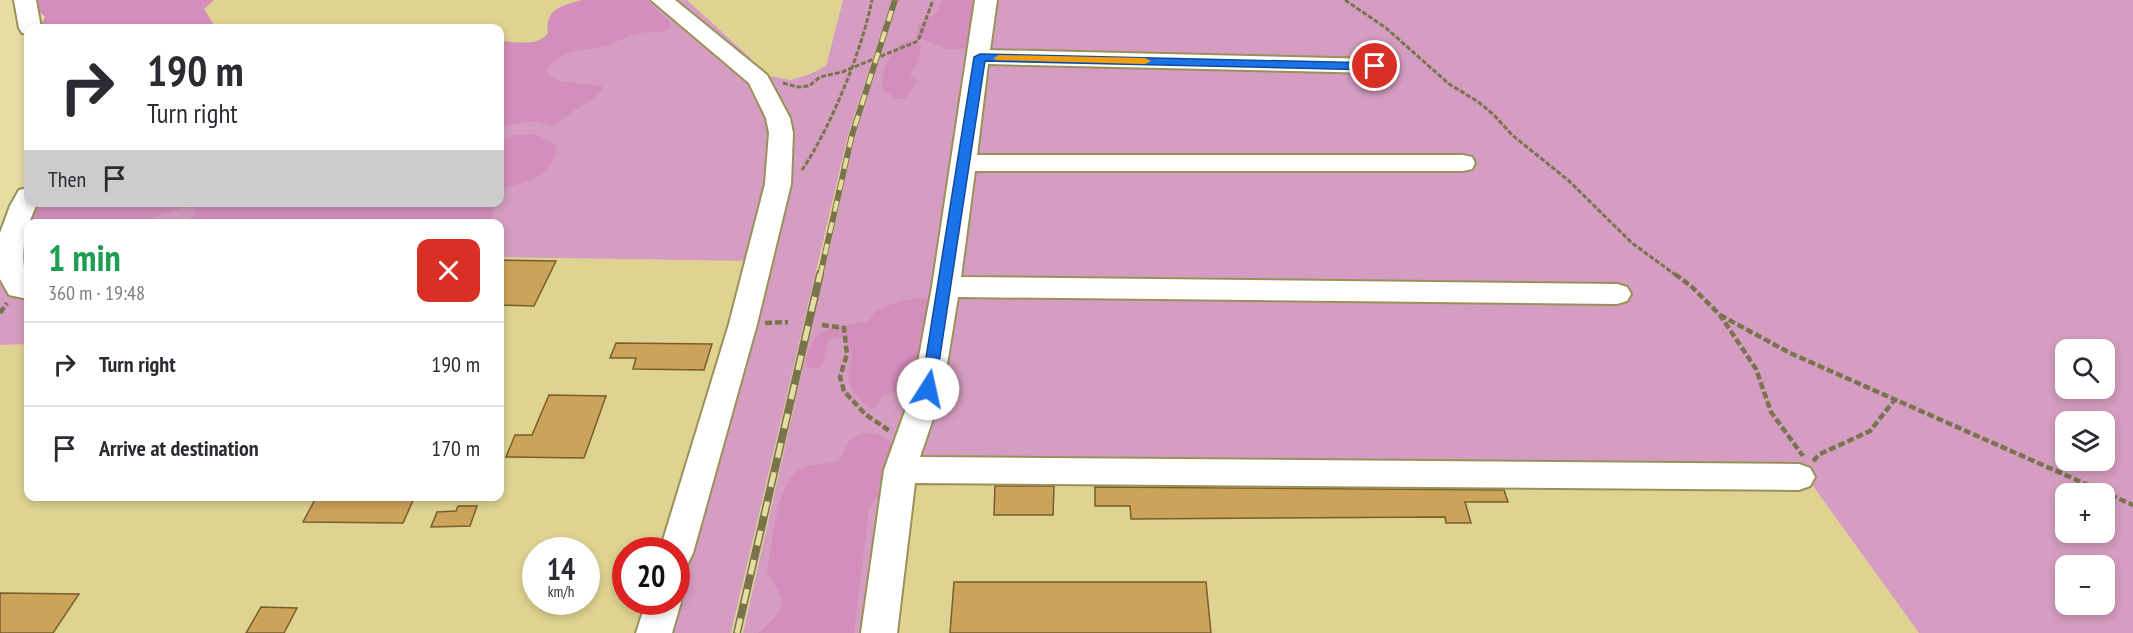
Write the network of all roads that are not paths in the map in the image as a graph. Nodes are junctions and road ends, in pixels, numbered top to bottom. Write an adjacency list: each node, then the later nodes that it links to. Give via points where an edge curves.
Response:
1 (25, 0): 4 (street)
2 (662, 0): 15 (street, via 759,80 781,133 778,184 743,324)
3 (986, 0): 5 (street)
4 (29, 24)
5 (980, 57): 6 (street); 7 (street)
6 (1375, 66)
7 (964, 163): 8 (street); 10 (street)
8 (1463, 163)
9 (24, 205): 11 (street, via 8,239 7,258 12,282)
10 (945, 287): 12 (street); 13 (street, via 928,389)
11 (24, 289)
12 (1617, 294)
13 (900, 470): 14 (street); 18 (street)
14 (1804, 471)
15 (681, 537)
16 (659, 615): 17 (street)
17 (654, 633)
18 (879, 633)

